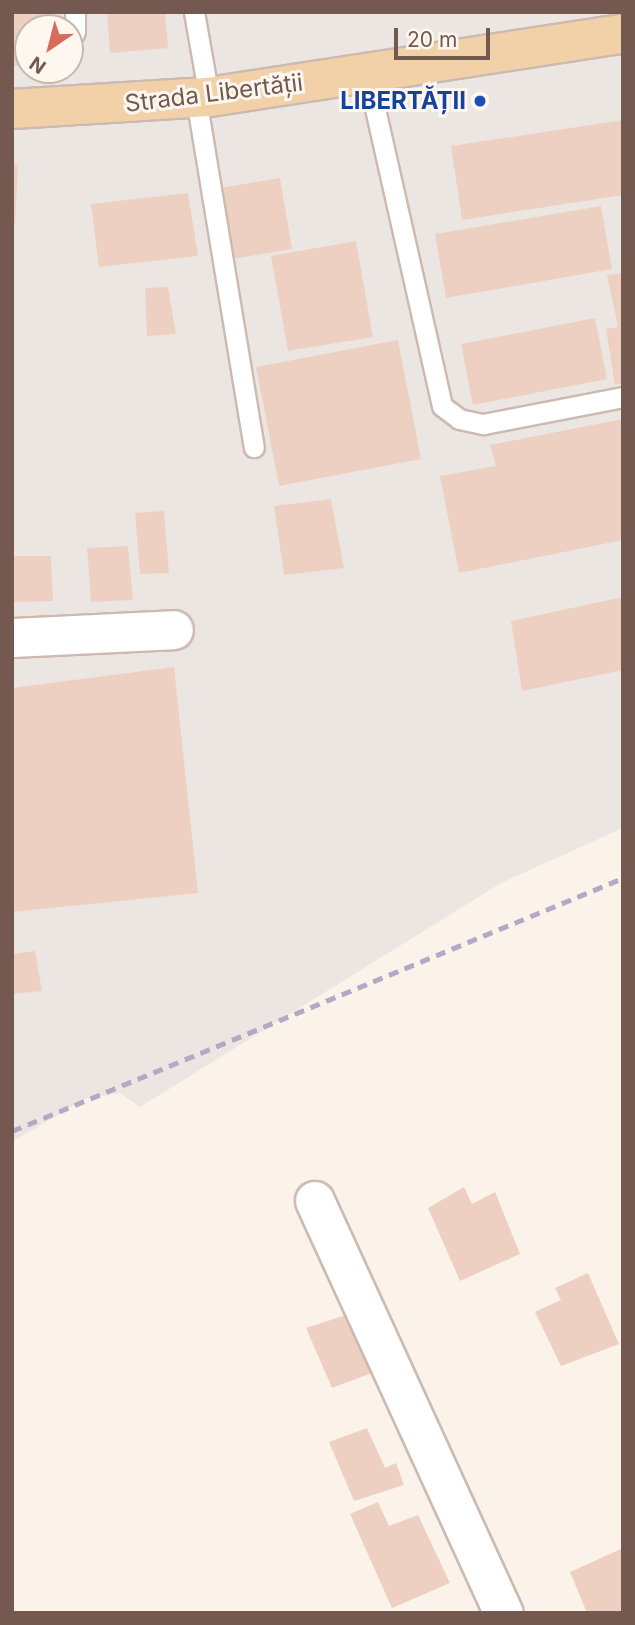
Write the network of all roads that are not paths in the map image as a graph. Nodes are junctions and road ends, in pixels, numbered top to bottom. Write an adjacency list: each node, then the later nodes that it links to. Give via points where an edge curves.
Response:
1 (194, 12): 4 (lane)
2 (623, 34): 3 (main road, Strada Libertății)
3 (367, 73): 4 (main road, Strada Libertății); 6 (lane, via 442,406 459,419 483,425)
4 (202, 97): 5 (main road, Strada Libertății); 7 (lane)
5 (12, 109)
6 (623, 397)
7 (254, 447)
8 (174, 630): 9 (street)
9 (12, 638)
10 (315, 1202): 11 (street)
11 (504, 1613)

